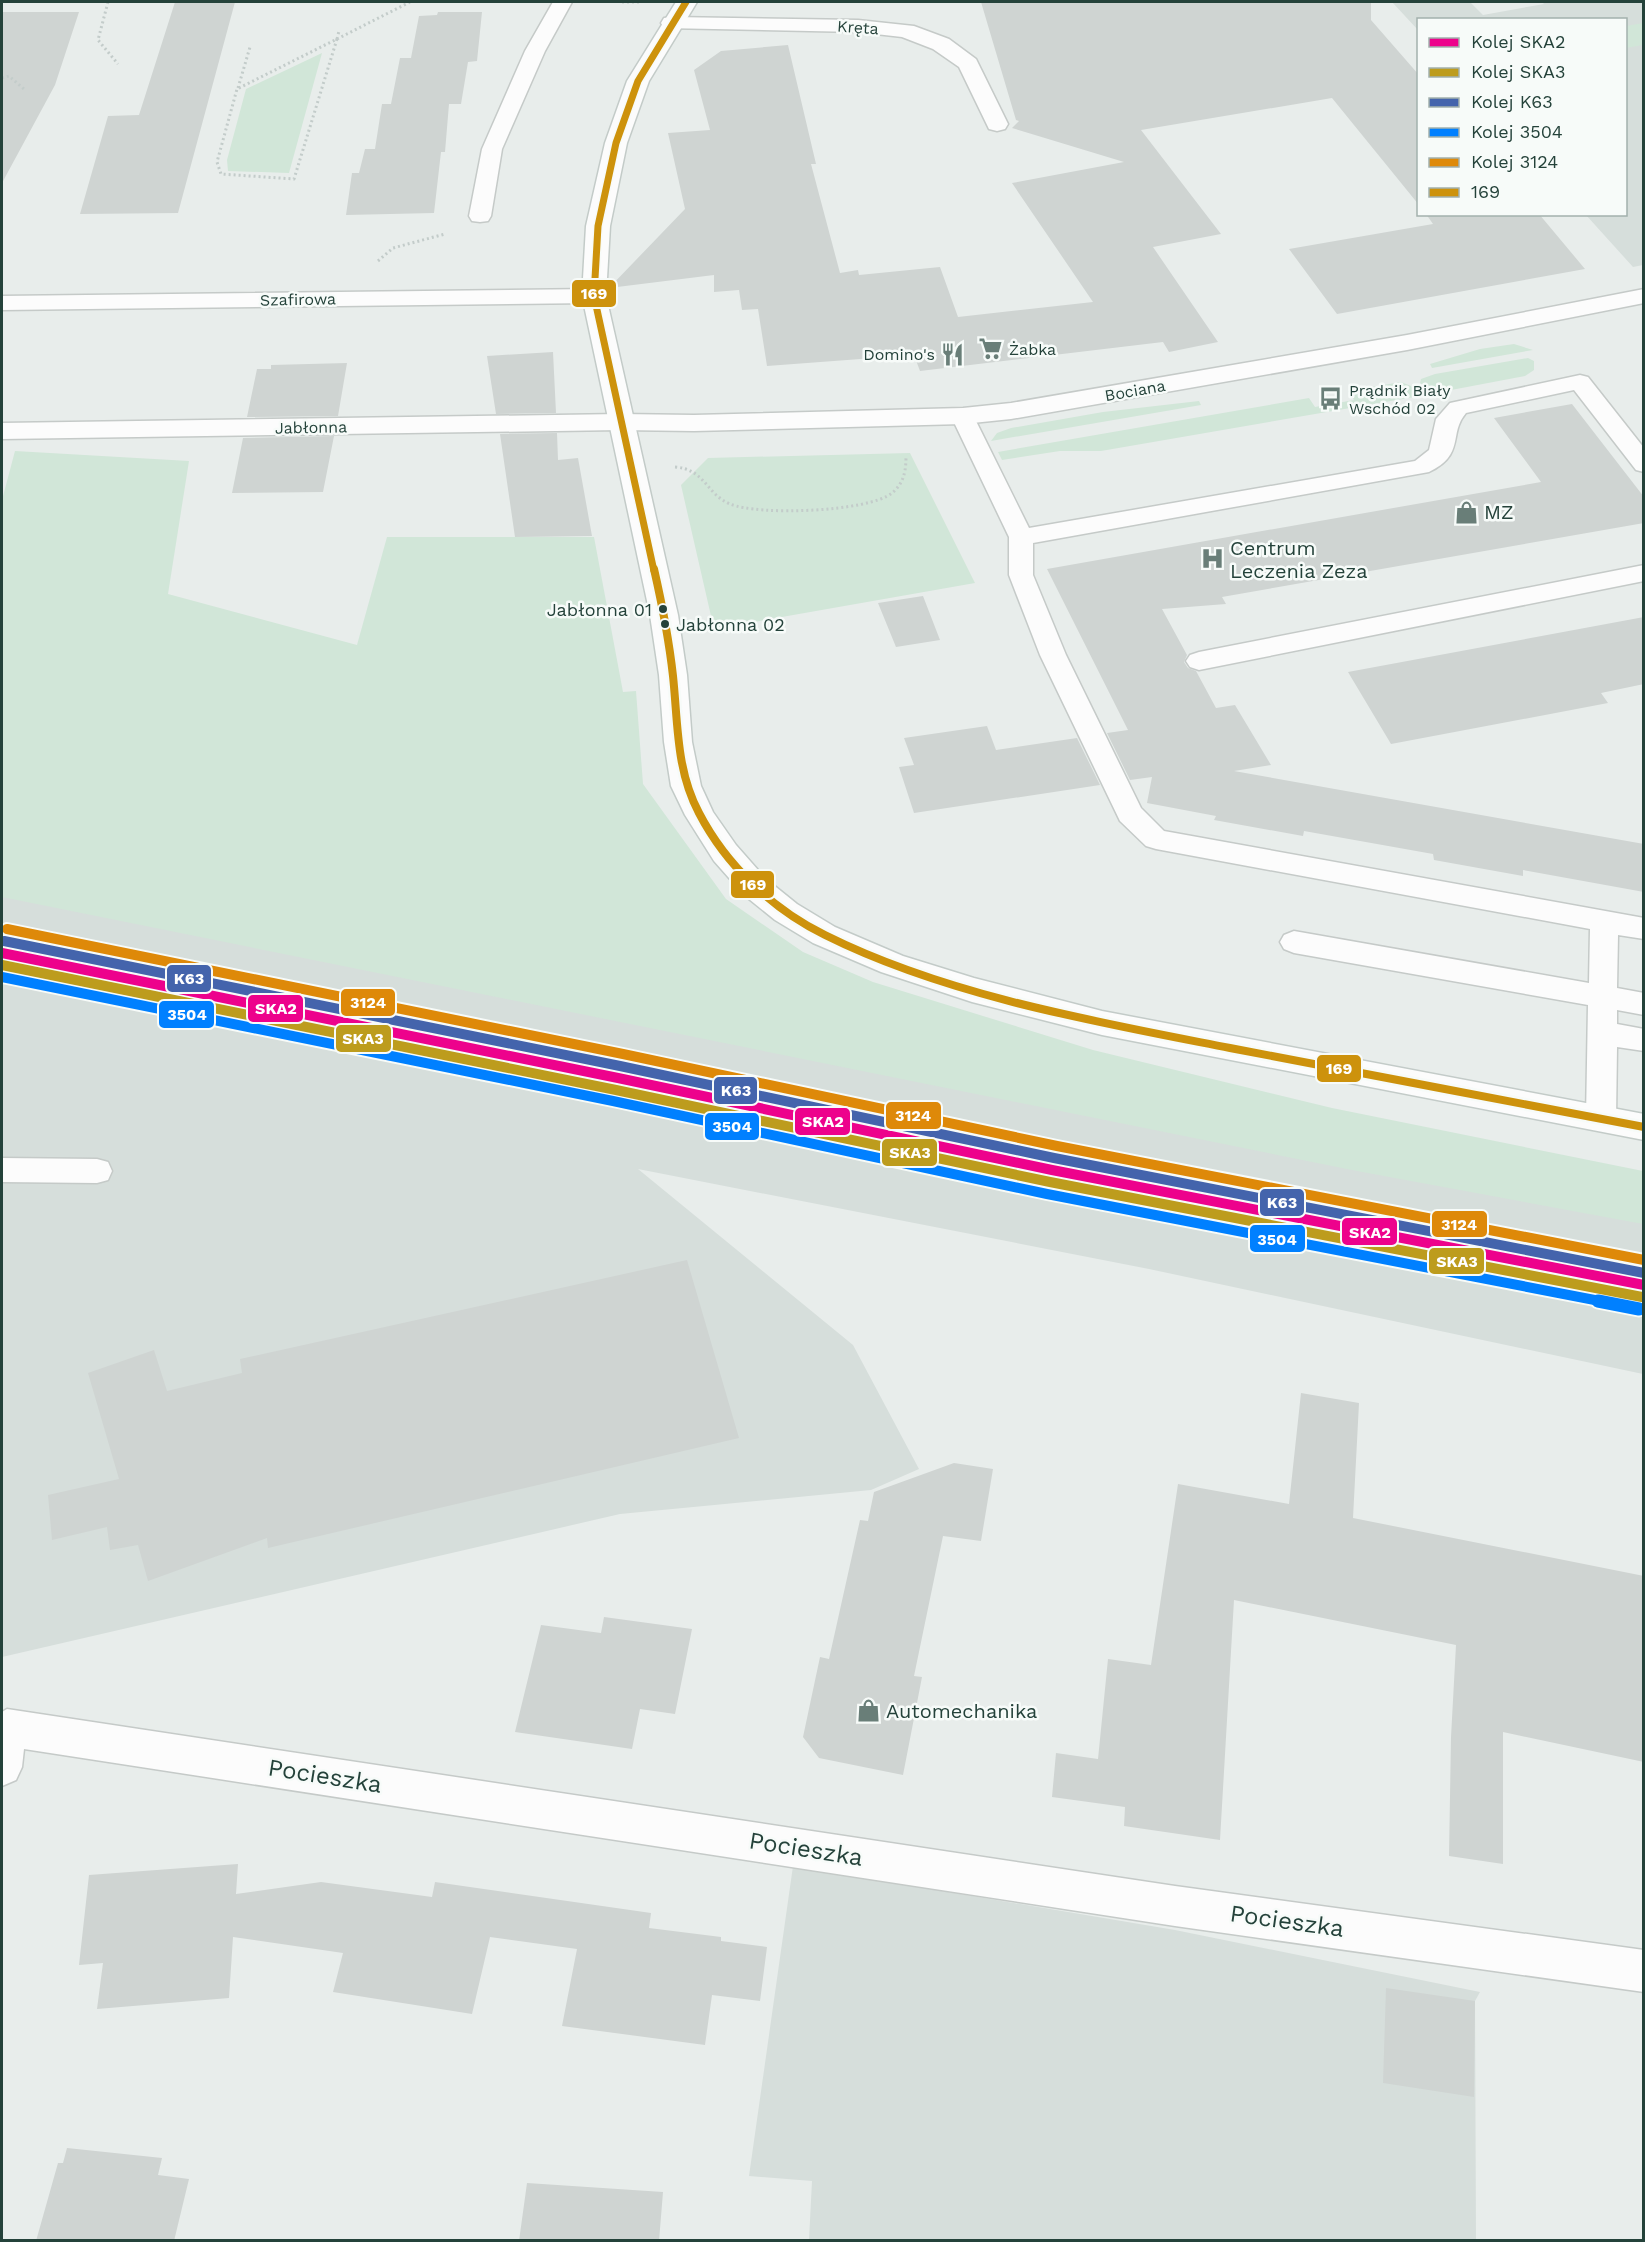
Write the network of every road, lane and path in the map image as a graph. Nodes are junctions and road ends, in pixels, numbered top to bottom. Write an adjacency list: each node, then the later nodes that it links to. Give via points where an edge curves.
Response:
1 (108, 2): 9 (path, via 98,40)
2 (410, 2): 7 (path)
3 (562, 2): 14 (lane, via 535,51 492,149)
4 (686, 2): 5 (street)
5 (672, 23): 13 (street, Kręta, via 858,26 906,31 941,44 968,64); 16 (street, via 638,81 616,143 598,226)
6 (339, 31): 7 (path)
7 (336, 40): 11 (path); 11 (path, via 294,179 221,174 217,162)
8 (250, 47): 11 (path)
9 (118, 64)
10 (2, 78): 12 (path, via 9,76)
11 (237, 89)
12 (25, 90)
13 (998, 124)
14 (480, 216): 15 (path, via 443,235 393,248)
15 (376, 262)
16 (594, 296): 18 (street, Szafirowa); 20 (street)
17 (1644, 296): 19 (street, Bociana, via 1339,355)
18 (2, 303)
19 (963, 416): 20 (street, Bociana); 25 (lane)
20 (620, 422): 21 (street, Jabłonna); 35 (street, via 664,615 686,786 725,853 755,887 786,912 824,935 892,964 972,990 1102,1023)
21 (2, 431)
22 (906, 453): 24 (path, via 903,481 894,493 858,506 739,506 718,496 702,475 679,466)
23 (1644, 465): 25 (lane, via 1580,382 1458,408 1448,419 1447,441 1434,461 1421,467)
24 (668, 468)
25 (1021, 537): 28 (lane, via 1021,575 1053,655 1130,814 1156,839)
26 (1644, 573): 27 (lane)
27 (1199, 661)
28 (1604, 922): 29 (lane); 31 (lane)
29 (1644, 929)
30 (1294, 942): 31 (lane)
31 (1603, 997): 32 (lane); 33 (lane)
32 (1644, 1004)
33 (1602, 1033): 34 (lane); 35 (lane)
34 (1644, 1040)
35 (1601, 1119): 36 (street)
36 (1644, 1127)
37 (2, 1170): 38 (lane)
38 (97, 1171)
39 (2, 1767): 40 (street, Pocieszka, via 7,1728 1175,1906)
40 (1644, 1971)

